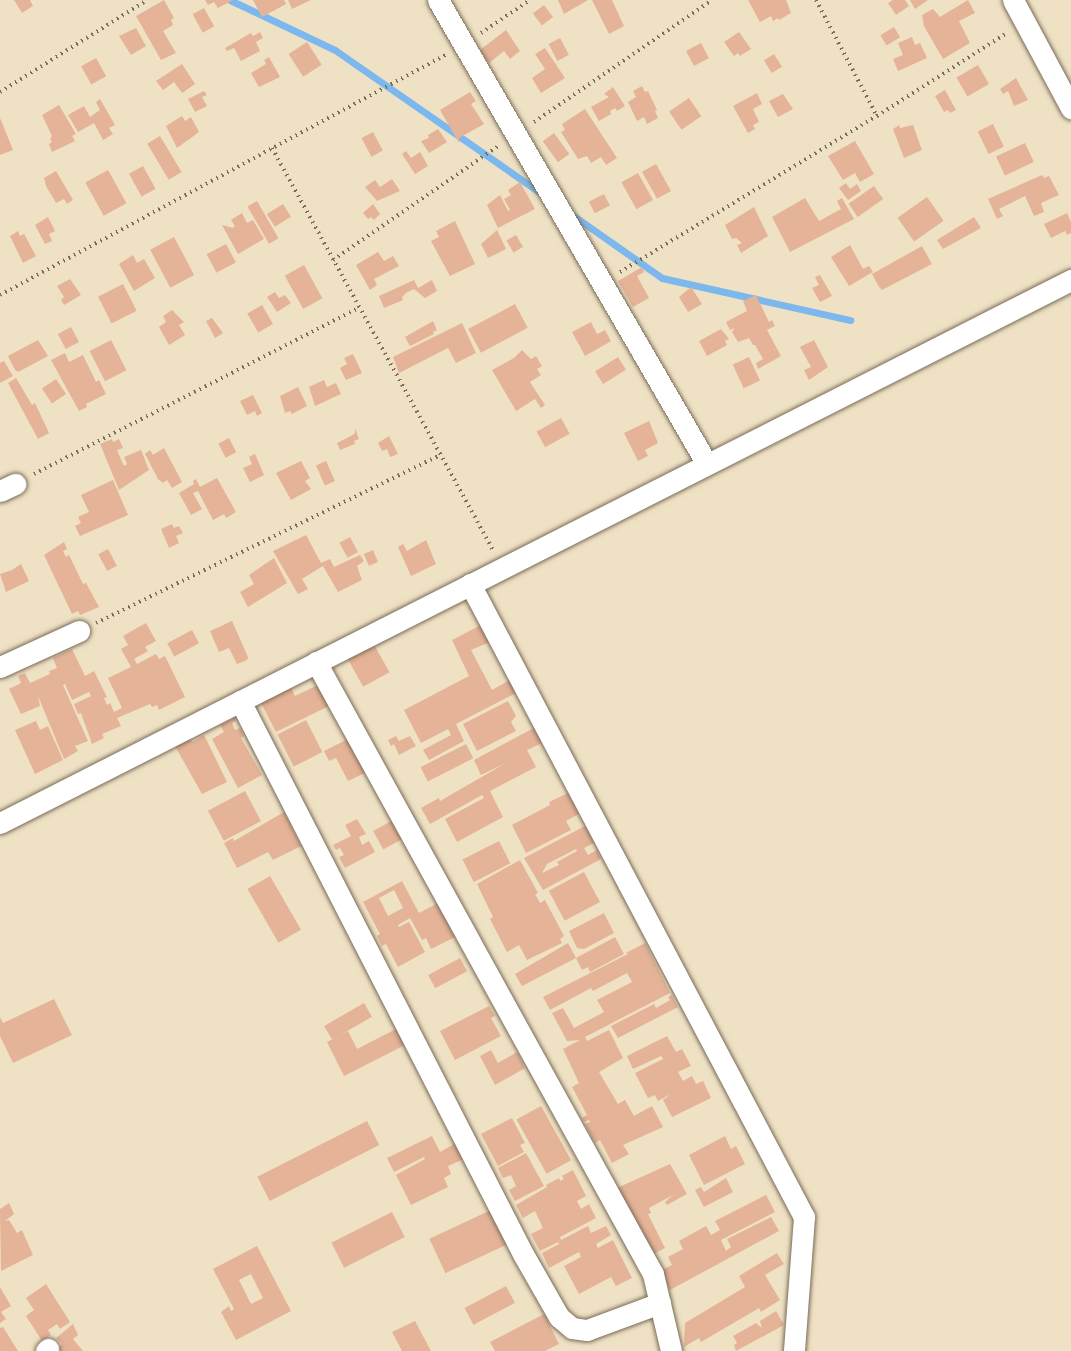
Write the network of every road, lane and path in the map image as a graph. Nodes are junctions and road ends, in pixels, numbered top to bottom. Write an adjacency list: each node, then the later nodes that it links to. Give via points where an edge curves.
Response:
1 (147, 0): 8 (path)
2 (438, 0): 7 (street)
3 (530, 0): 7 (path)
4 (816, 0): 10 (path)
5 (1013, 0): 6 (street)
6 (1025, 22): 9 (street); 10 (path)
7 (464, 45): 11 (path); 13 (street)
8 (0, 92)
9 (1071, 108)
10 (877, 116): 13 (path)
11 (272, 148): 14 (path); 15 (path)
12 (1071, 280): 17 (street)
13 (602, 282): 17 (street)
14 (0, 294)
15 (359, 308): 16 (path); 18 (path)
16 (441, 455): 19 (path); 21 (path)
17 (707, 464): 19 (street)
18 (7, 488)
19 (503, 567): 20 (street)
20 (470, 584): 22 (street); 28 (street, via 804,1216)
21 (79, 631): 23 (street)
22 (316, 662): 24 (street); 26 (street, via 653,1274)
23 (0, 667)
24 (240, 701): 25 (street); 26 (street, via 559,1317 572,1328 587,1330)
25 (0, 823)
26 (660, 1303): 27 (street)
27 (671, 1351)
28 (794, 1351)

